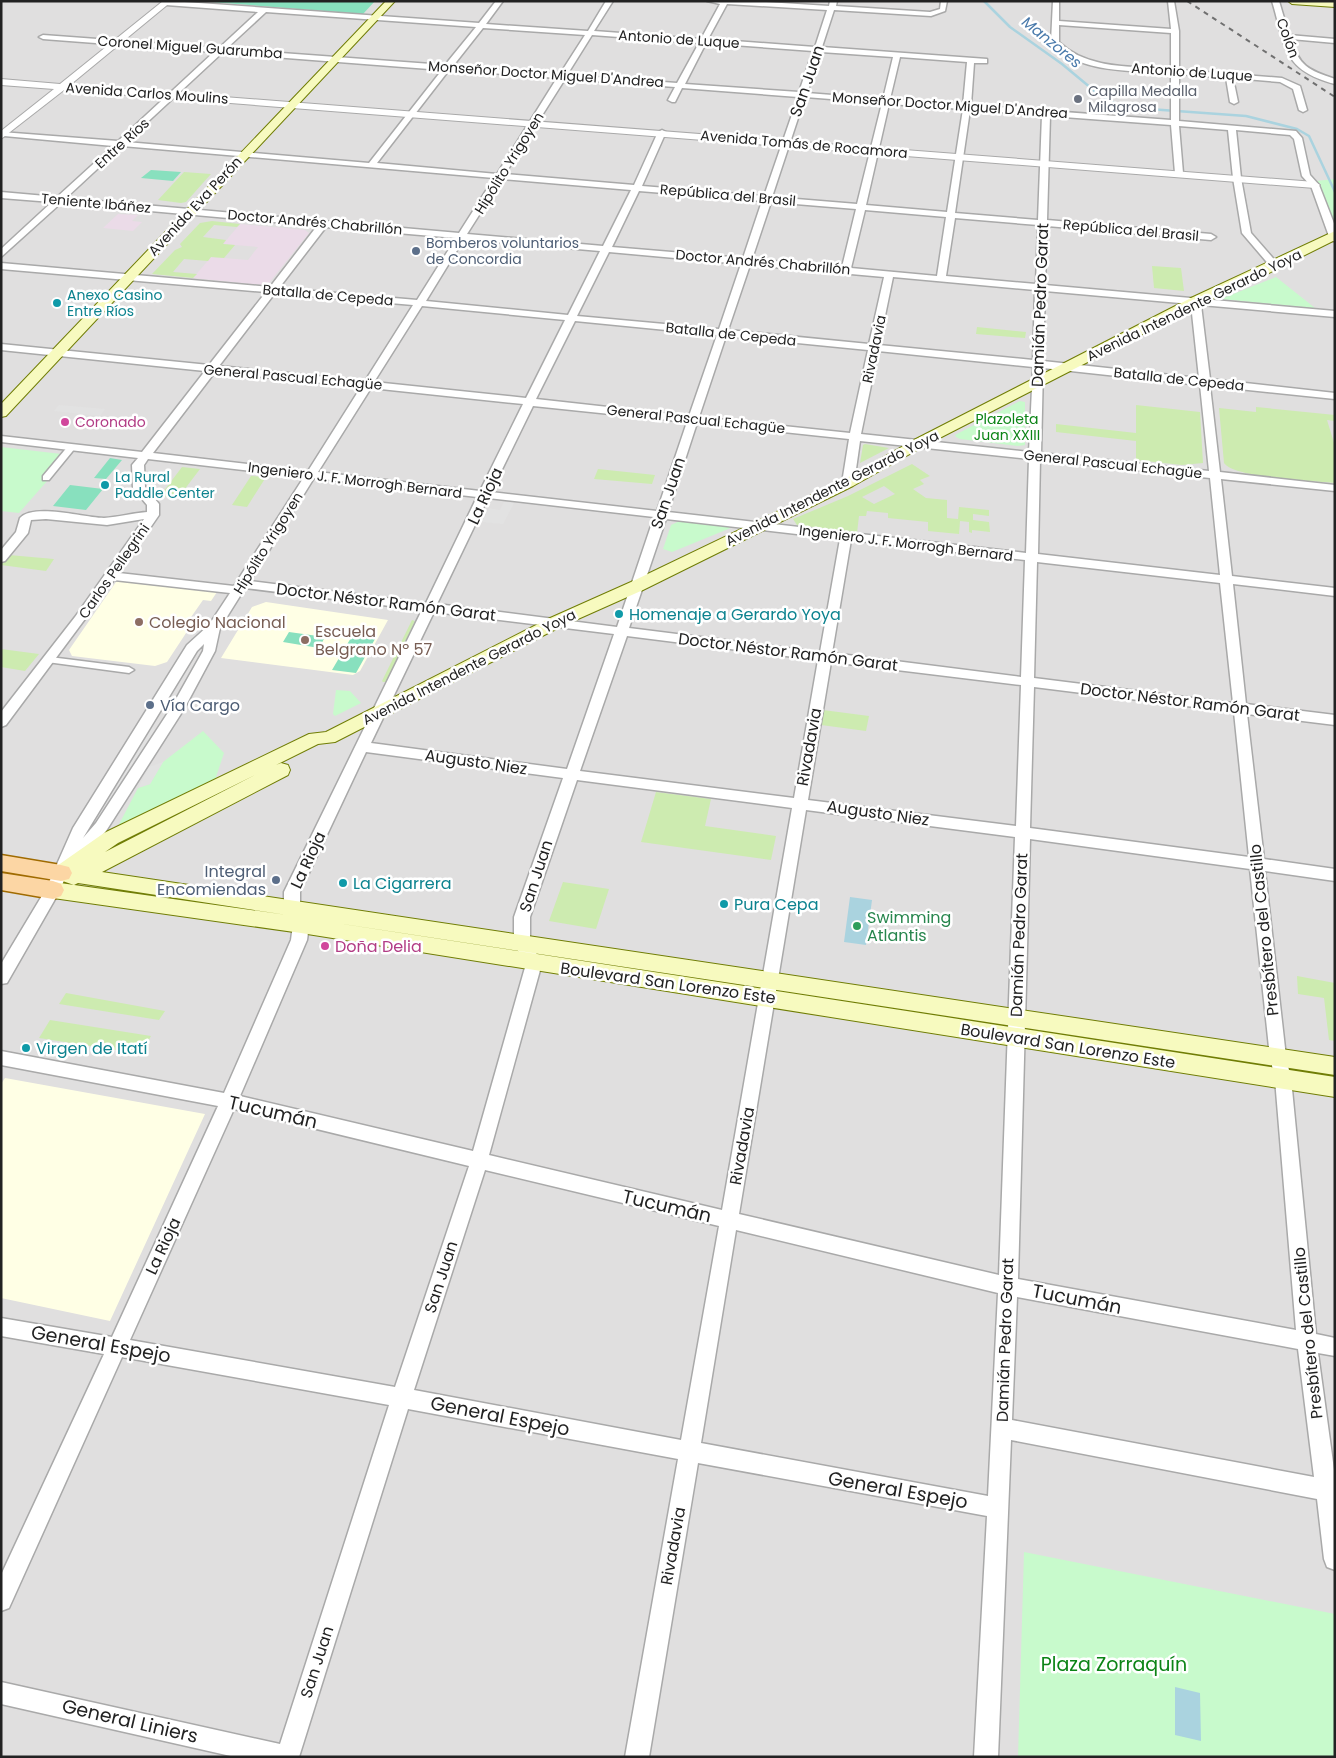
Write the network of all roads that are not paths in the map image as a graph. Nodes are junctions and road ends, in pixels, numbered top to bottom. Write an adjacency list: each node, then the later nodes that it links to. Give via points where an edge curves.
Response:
1 (390, 1): 15 (main road, Avenida Eva Perón)
2 (500, 1): 17 (street)
3 (610, 1): 19 (street, Hipólito Yrigoyen)
4 (710, 1): 11 (street)
5 (944, 1): 13 (street, via 943,10 931,14)
6 (1056, 1): 16 (street)
7 (1171, 1): 18 (street)
8 (1275, 1): 21 (street, Colón)
9 (1292, 1): 12 (main road)
10 (167, 2): 14 (street, Antonio de Luque); 24 (street)
11 (724, 2): 13 (street); 22 (street)
12 (1335, 4)
13 (832, 5): 25 (street, San Juan)
14 (264, 10): 15 (street, Antonio de Luque); 26 (street, Entre Ríos)
15 (375, 18): 17 (street, Antonio de Luque); 28 (main road, Avenida Eva Perón)
16 (1056, 23): 18 (street); 32 (street, Antonio de Luque, via 1055,42 1085,62)
17 (481, 25): 19 (street, Antonio de Luque); 31 (street)
18 (1175, 31): 32 (street)
19 (590, 32): 22 (street, Antonio de Luque); 34 (street, Hipólito Yrigoyen)
20 (43, 37): 24 (street, Coronel Miguel Guarumba)
21 (1287, 37): 23 (street); 36 (street, Colón, via 1297,63)
22 (703, 41): 25 (street, Antonio de Luque); 38 (street)
23 (1335, 41)
24 (117, 42): 26 (street, Coronel Miguel Guarumba); 39 (street)
25 (818, 49): 27 (street, Antonio de Luque); 40 (street, San Juan)
26 (222, 50): 28 (street, Coronel Miguel Guarumba); 41 (street, Entre Ríos)
27 (896, 54): 29 (street, Antonio de Luque); 43 (street)
28 (337, 58): 31 (street, Monseñor Doctor Miguel D'Andrea); 45 (main road, Avenida Eva Perón)
29 (972, 60): 30 (street, Antonio de Luque); 46 (street)
30 (984, 61)
31 (448, 67): 34 (street, Monseñor Doctor Miguel D'Andrea); 48 (street)
32 (1174, 71): 33 (street, Antonio de Luque); 51 (street)
33 (1229, 75): 37 (street, Antonio de Luque); 44 (street)
34 (564, 76): 38 (street, Monseñor Doctor Miguel D'Andrea); 50 (street, Hipólito Yrigoyen)
35 (1, 82): 39 (street, Avenida Carlos Moulins)
36 (1335, 82)
37 (1289, 83): 47 (street, Colón, via 1297,88)
38 (681, 84): 40 (street, Monseñor Doctor Miguel D'Andrea); 42 (street)
39 (62, 87): 41 (street, Avenida Carlos Moulins); 54 (street)
40 (802, 94): 43 (street, Monseñor Doctor Miguel D'Andrea); 55 (street, San Juan)
41 (174, 96): 45 (street, Avenida Carlos Moulins); 56 (street, Entre Ríos)
42 (672, 100)
43 (886, 100): 46 (street, Monseñor Doctor Miguel D'Andrea); 57 (street)
44 (1234, 102)
45 (292, 105): 48 (street, Avenida Tomás de Rocamora); 58 (main road, Avenida Eva Perón)
46 (967, 106): 49 (street, Monseñor Doctor Miguel D'Andrea); 59 (street)
47 (1303, 110)
48 (412, 113): 50 (street, Avenida Tomás de Rocamora); 61 (street)
49 (1046, 113): 51 (street, Monseñor Doctor Miguel D'Andrea); 60 (street, Damián Pedro Garat)
50 (534, 122): 53 (street, Avenida Tomás de Rocamora); 63 (street, Hipólito Yrigoyen)
51 (1175, 122): 52 (street, Monseñor Doctor Miguel D'Andrea); 62 (street)
52 (1232, 127): 64 (street); 65 (street, Monseñor Doctor Miguel D'Andrea, via 1293,133 1298,138 1306,176)
53 (662, 132): 55 (street, Avenida Tomás de Rocamora); 66 (street, La Rioja)
54 (3, 135): 56 (street, República del Brasil)
55 (786, 142): 57 (street, Avenida Tomás de Rocamora); 68 (street, San Juan)
56 (121, 144): 58 (street, República del Brasil); 69 (street, Entre Ríos)
57 (875, 149): 59 (street, Avenida Tomás de Rocamora); 70 (street)
58 (244, 155): 61 (street, República del Brasil); 71 (main road, Avenida Eva Perón)
59 (959, 156): 60 (street, Avenida Tomás de Rocamora); 72 (street)
60 (1044, 163): 62 (street, Avenida Tomás de Rocamora); 73 (street, Damián Pedro Garat)
61 (371, 165): 63 (street, República del Brasil)
62 (1179, 173): 64 (street, Avenida Tomás de Rocamora)
63 (501, 176): 66 (street, República del Brasil); 75 (street, Hipólito Yrigoyen)
64 (1237, 178): 65 (street, Avenida Tomás de Rocamora); 82 (street, via 1247,233)
65 (1315, 185): 77 (street)
66 (637, 187): 68 (street, República del Brasil); 78 (street, La Rioja)
67 (1, 195): 69 (street, Teniente Ibáñez)
68 (767, 199): 70 (street, República del Brasil); 80 (street, San Juan)
69 (59, 200): 71 (street, Teniente Ibáñez); 79 (street, Entre Ríos)
70 (861, 207): 72 (street, República del Brasil); 83 (street)
71 (191, 211): 74 (street, Doctor Andrés Chabrillón); 85 (main road, Avenida Eva Perón)
72 (951, 214): 73 (street, República del Brasil); 86 (street)
73 (1042, 222): 76 (street, República del Brasil); 87 (street, Damián Pedro Garat)
74 (324, 223): 75 (street, Doctor Andrés Chabrillón); 88 (street, Carlos Pellegrini)
75 (463, 236): 78 (street, Doctor Andrés Chabrillón); 90 (street, Hipólito Yrigoyen)
76 (1211, 237)
77 (1334, 237): 82 (main road, Avenida Intendente Gerardo Yoya)
78 (606, 248): 80 (street, Doctor Andrés Chabrillón); 92 (street, La Rioja)
79 (1, 254)
80 (746, 261): 83 (street, Doctor Andrés Chabrillón); 93 (street, San Juan)
81 (1, 266): 85 (street, Batalla de Cepeda)
82 (1274, 266): 89 (main road, Avenida Intendente Gerardo Yoya)
83 (846, 270): 84 (street, Doctor Andrés Chabrillón)
84 (889, 274): 86 (street, Doctor Andrés Chabrillón); 95 (street, Rivadavia)
85 (126, 278): 88 (street, Batalla de Cepeda); 96 (main road, Avenida Eva Perón)
86 (941, 278): 87 (street, Doctor Andrés Chabrillón)
87 (1040, 287): 89 (street, Doctor Andrés Chabrillón); 97 (street, Damián Pedro Garat)
88 (271, 291): 90 (street, Batalla de Cepeda); 99 (street, Carlos Pellegrini)
89 (1196, 301): 91 (street, Doctor Andrés Chabrillón); 98 (main road, Avenida Intendente Gerardo Yoya); 100 (street, Presbítero del Castillo)
90 (421, 303): 92 (street, Batalla de Cepeda); 102 (street, Hipólito Yrigoyen)
91 (1335, 314)
92 (571, 318): 93 (street, Batalla de Cepeda); 104 (street, La Rioja)
93 (722, 333): 95 (street, Batalla de Cepeda); 106 (street, San Juan)
94 (1, 347): 96 (street, General Pascual Echagüe)
95 (874, 348): 97 (street, Batalla de Cepeda); 107 (street, Rivadavia)
96 (57, 354): 99 (street, General Pascual Echagüe); 105 (main road, Avenida Eva Perón)
97 (1038, 364): 98 (street, Batalla de Cepeda); 101 (street, Damián Pedro Garat)
98 (1068, 367): 100 (street, Batalla de Cepeda); 101 (main road, Avenida Intendente Gerardo Yoya)
99 (210, 370): 102 (street, General Pascual Echagüe); 111 (street, Carlos Pellegrini)
100 (1204, 382): 103 (street, Batalla de Cepeda); 114 (street, Presbítero del Castillo)
101 (1037, 383): 109 (main road, Avenida Intendente Gerardo Yoya); 112 (street, Damián Pedro Garat)
102 (370, 384): 104 (street, General Pascual Echagüe); 113 (street, Hipólito Yrigoyen)
103 (1335, 396)
104 (529, 402): 106 (street, General Pascual Echagüe); 118 (street, La Rioja)
105 (1, 413)
106 (693, 419): 107 (street, General Pascual Echagüe); 120 (street, San Juan)
107 (855, 436): 109 (street, General Pascual Echagüe); 116 (street, Rivadavia)
108 (1, 439): 110 (street, Ingeniero J. F. Morrogh Bernard)
109 (918, 443): 112 (street, General Pascual Echagüe); 116 (main road, Avenida Intendente Gerardo Yoya)
110 (72, 447): 111 (street, Ingeniero J. F. Morrogh Bernard); 115 (street)
111 (146, 456): 113 (street, Ingeniero J. F. Morrogh Bernard); 119 (street, Carlos Pellegrini, via 138,465 139,488 153,504)
112 (1035, 456): 114 (street, General Pascual Echagüe); 123 (street, Damián Pedro Garat)
113 (311, 475): 118 (street, Ingeniero J. F. Morrogh Bernard); 128 (street, Hipólito Yrigoyen)
114 (1214, 475): 117 (street, General Pascual Echagüe); 126 (street, Presbítero del Castillo)
115 (46, 478)
116 (848, 483): 121 (main road, Avenida Intendente Gerardo Yoya)
117 (1335, 488)
118 (486, 495): 120 (street, Ingeniero J. F. Morrogh Bernard); 130 (street, La Rioja)
119 (153, 515): 124 (street, via 106,521 38,514 26,518 22,532); 125 (street, Carlos Pellegrini)
120 (661, 515): 121 (street, Ingeniero J. F. Morrogh Bernard); 127 (street, San Juan)
121 (760, 526): 122 (street, Ingeniero J. F. Morrogh Bernard); 127 (main road, Avenida Intendente Gerardo Yoya)
122 (846, 536): 123 (street, Ingeniero J. F. Morrogh Bernard); 134 (street, Rivadavia)
123 (1032, 557): 126 (street, Ingeniero J. F. Morrogh Bernard); 137 (street, Damián Pedro Garat)
124 (1, 558)
125 (112, 576): 128 (street, Doctor Néstor Ramón Garat); 135 (street, Carlos Pellegrini)
126 (1225, 579): 129 (street, Ingeniero J. F. Morrogh Bernard); 138 (street, Presbítero del Castillo)
127 (637, 586): 131 (main road, Avenida Intendente Gerardo Yoya); 133 (street, San Juan)
128 (240, 587): 130 (street, Doctor Néstor Ramón Garat); 132 (street, Hipólito Yrigoyen)
129 (1335, 592)
130 (431, 607): 131 (street, Doctor Néstor Ramón Garat); 139 (street, La Rioja)
131 (554, 623): 133 (street, Doctor Néstor Ramón Garat); 139 (main road, Avenida Intendente Gerardo Yoya)
132 (214, 628): 149 (street, Hipólito Yrigoyen, via 209,650 177,709); 149 (street, Hipólito Yrigoyen, via 192,648 80,828)
133 (622, 631): 134 (street, Doctor Néstor Ramón Garat); 143 (street, San Juan)
134 (825, 656): 137 (street, Doctor Néstor Ramón Garat); 144 (street, Rivadavia)
135 (50, 660): 136 (street); 141 (street, Carlos Pellegrini)
136 (129, 670)
137 (1028, 682): 138 (street, Doctor Néstor Ramón Garat); 145 (street, Damián Pedro Garat)
138 (1239, 708): 140 (street, Doctor Néstor Ramón Garat); 147 (street, Presbítero del Castillo)
139 (377, 714): 142 (street, La Rioja); 149 (main road, Avenida Intendente Gerardo Yoya, via 329,738 325,748)
140 (1335, 720)
141 (1, 722)
142 (362, 747): 143 (street, Augusto Niez); 151 (street, La Rioja, via 292,892)
143 (570, 775): 144 (street, Augusto Niez); 152 (street, San Juan, via 522,917)
144 (799, 802): 145 (street, Augusto Niez); 155 (street, Rivadavia)
145 (1023, 833): 147 (street, Augusto Niez); 156 (street, Damián Pedro Garat)
146 (1, 863): 149 (main road, Boulevard San Lorenzo Este)
147 (1257, 864): 148 (street, Augusto Niez); 157 (street, Presbítero del Castillo)
148 (1335, 875)
149 (63, 880): 150 (main road, Boulevard San Lorenzo Este); 151 (main road, Boulevard San Lorenzo Este); 154 (street, Hipólito Yrigoyen)
150 (1, 881)
151 (296, 917): 152 (main road, Boulevard San Lorenzo Este); 153 (main road, Boulevard San Lorenzo Este); 162 (street, La Rioja, via 299,940)
152 (522, 944): 153 (street); 155 (main road, Boulevard San Lorenzo Este)
153 (534, 964): 155 (main road, Boulevard San Lorenzo Este); 163 (street, San Juan)
154 (1, 978)
155 (770, 989): 156 (main road, Boulevard San Lorenzo Este); 164 (street, Rivadavia)
156 (1016, 1028): 157 (main road, Boulevard San Lorenzo Este); 160 (main road, Boulevard San Lorenzo Este); 165 (street, Damián Pedro Garat)
157 (1278, 1057): 159 (main road, Boulevard San Lorenzo Este); 160 (street, Presbítero del Castillo)
158 (1, 1058): 162 (street, Tucumán)
159 (1335, 1066)
160 (1283, 1079): 161 (main road, Boulevard San Lorenzo Este); 167 (street, Presbítero del Castillo)
161 (1335, 1087)
162 (229, 1101): 163 (street, Tucumán); 168 (street, La Rioja)
163 (479, 1161): 164 (street, Tucumán); 170 (street, San Juan)
164 (729, 1221): 165 (street, Tucumán); 172 (street, Rivadavia)
165 (1008, 1286): 167 (street, Tucumán); 171 (street, Damián Pedro Garat)
166 (1, 1327): 168 (street, General Espejo)
167 (1307, 1342): 169 (street, Tucumán); 173 (street, Presbítero del Castillo)
168 (117, 1346): 170 (street, General Espejo); 176 (street, La Rioja)
169 (1335, 1347)
170 (402, 1396): 172 (street, General Espejo); 178 (street, San Juan)
171 (1002, 1428): 173 (street); 174 (street, Damián Pedro Garat)
172 (689, 1452): 174 (street, General Espejo); 179 (street, Rivadavia)
173 (1326, 1490): 175 (street, Presbítero del Castillo)
174 (998, 1508): 180 (street, Damián Pedro Garat)
175 (1335, 1559)
176 (1, 1600)
177 (1, 1693): 178 (street, General Liniers)
178 (288, 1757)
179 (637, 1757)
180 (986, 1757)

